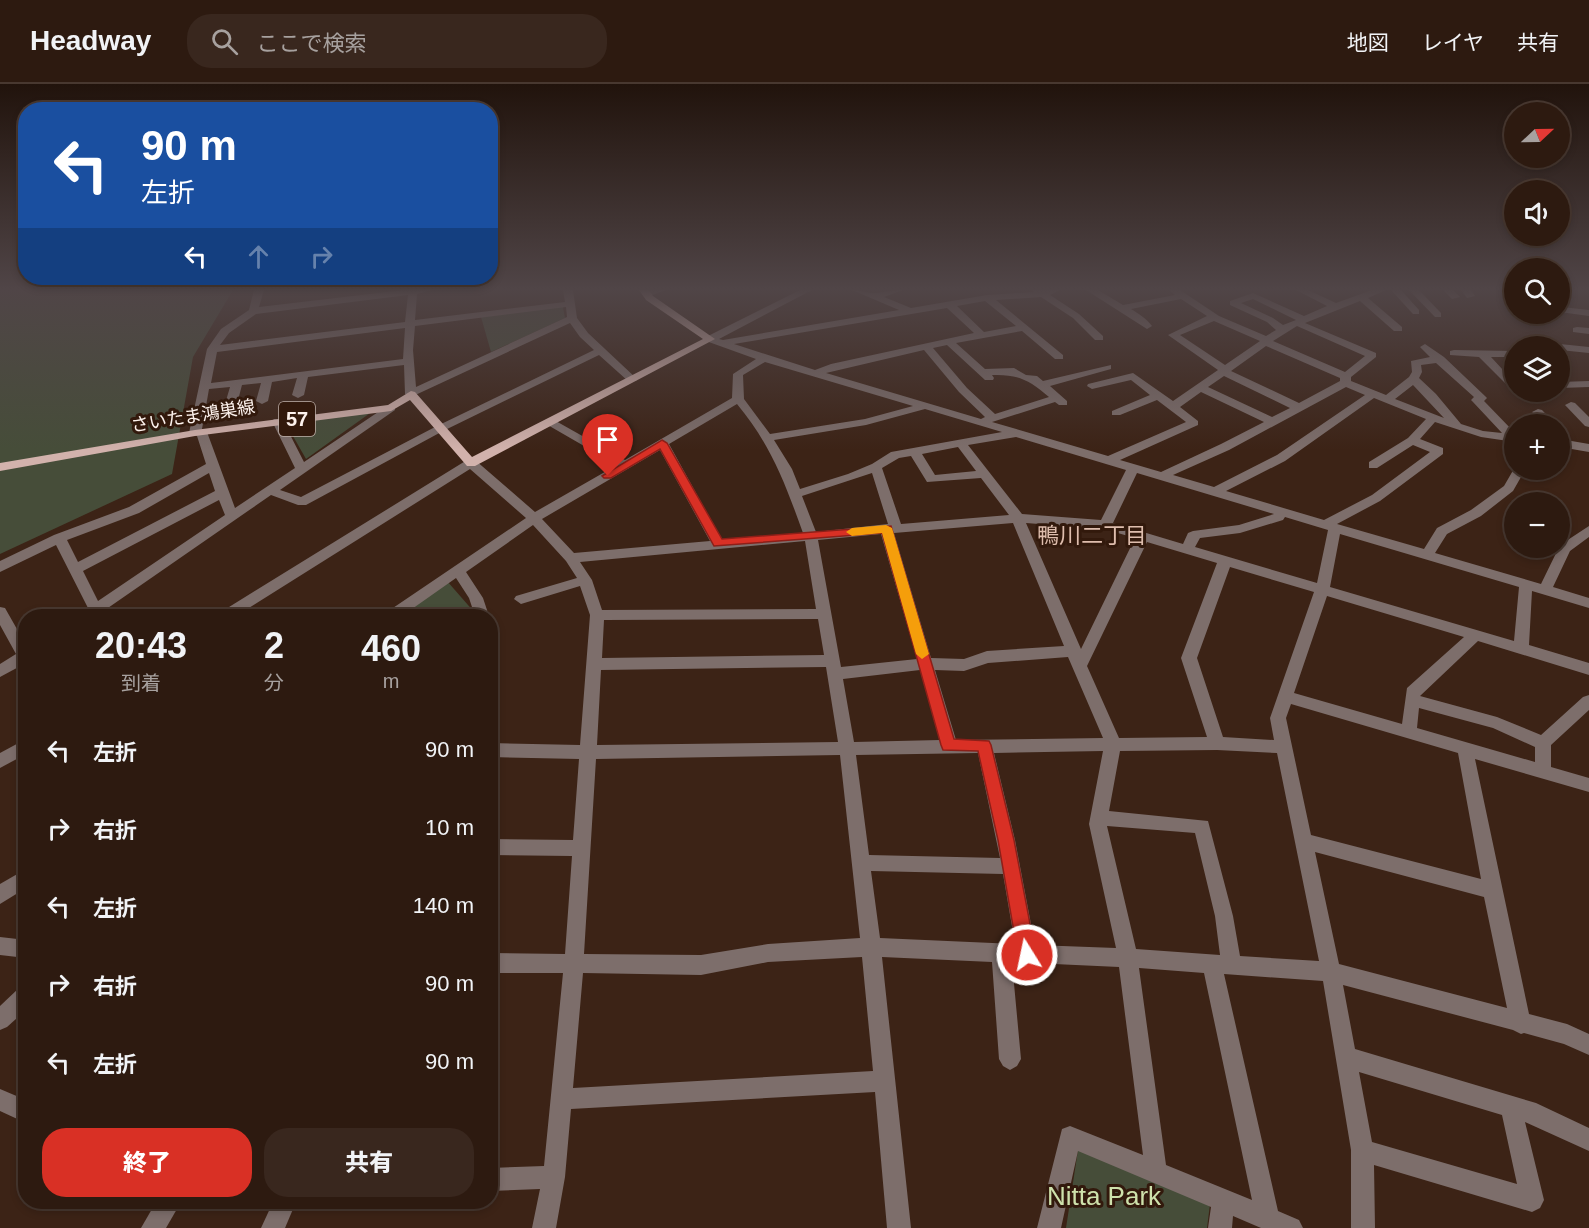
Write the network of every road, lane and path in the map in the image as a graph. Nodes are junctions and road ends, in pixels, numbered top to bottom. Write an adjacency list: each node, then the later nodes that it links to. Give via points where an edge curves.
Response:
1 (216, 343): 17 (street)
2 (259, 343): 17 (street)
3 (410, 343): 25 (street)
4 (519, 343): 46 (street)
5 (593, 343): 18 (street)
6 (710, 343): 34 (main road)
7 (722, 343): 23 (street)
8 (943, 343): 15 (street)
9 (951, 343): 28 (street)
10 (1043, 343): 22 (street)
11 (1185, 343): 29 (street)
12 (1264, 343): 29 (street)
13 (1272, 343): 35 (street)
14 (1347, 343): 35 (street, via 1372,355)
15 (927, 347): 30 (street); 60 (street)
16 (1425, 347): 24 (street)
17 (212, 349): 44 (street)
18 (601, 351): 34 (street); 69 (street)
19 (1454, 353): 20 (street)
20 (1481, 353): 21 (street); 32 (street)
21 (1504, 354)
22 (1059, 357)
23 (764, 358): 30 (street); 50 (street, via 738,374)
24 (1440, 359): 36 (street, via 1415,363 1417,372); 68 (street)
25 (409, 361): 27 (street); 46 (street)
26 (1107, 367): 41 (street)
27 (346, 369): 31 (street); 39 (street)
28 (982, 372): 37 (street); 41 (street, via 1014,371)
29 (1225, 372): 45 (street); 58 (street)
30 (816, 373): 55 (street)
31 (303, 375): 33 (street); 48 (street)
32 (1504, 376)
33 (267, 379): 38 (street); 52 (street)
34 (632, 379): 63 (main road)
35 (1345, 379): 47 (street); 58 (street)
36 (1413, 379): 51 (street); 67 (street)
37 (992, 380)
38 (237, 383): 44 (street); 53 (street)
39 (345, 383)
40 (1589, 384): 42 (street)
41 (1042, 385): 60 (street, via 1060,400)
42 (1570, 385)
43 (1092, 386): 49 (street, via 1133,376)
44 (203, 387): 70 (street)
45 (1202, 388): 56 (street); 65 (street)
46 (411, 394): 57 (main road, さいたま鴻巣線 / 57); 69 (main road)
47 (1373, 394): 51 (street); 93 (street, via 1281,458)
48 (298, 395)
49 (1159, 395): 56 (street); 59 (street)
50 (738, 399): 73 (street); 75 (street)
51 (1387, 400): 61 (street)
52 (262, 401)
53 (231, 404)
54 (1571, 405): 66 (street)
55 (926, 406): 64 (street); 73 (street, via 866,422)
56 (1174, 406): 80 (street, via 1194,423)
57 (391, 408): 62 (main road, さいたま鴻巣線 / 57); 87 (street)
58 (1300, 408): 65 (street)
59 (1116, 413)
60 (993, 418): 64 (street)
61 (1433, 418): 67 (street); 74 (street)
62 (278, 421): 70 (main road, さいたま鴻巣線 / 57); 87 (street)
63 (550, 422): 81 (main road); 82 (street)
64 (980, 422): 71 (street)
65 (1273, 422): 90 (street)
66 (1589, 424)
67 (1456, 426): 72 (street)
68 (1504, 428)
69 (439, 429): 81 (main road); 92 (street, via 302,502)
70 (198, 432): 84 (street); 85 (main road, さいたま鴻巣線 / 57)
71 (1017, 433): 77 (street); 80 (street)
72 (1504, 437)
73 (766, 438): 95 (street, via 786,470)
74 (1412, 440): 83 (street); 101 (street, via 1439,451 1376,498)
75 (662, 443): 82 (street); 107 (street)
76 (1570, 443): 78 (street)
77 (961, 444): 79 (street); 89 (street)
78 (1589, 448)
79 (915, 452): 86 (street, via 896,455); 89 (street, via 932,479)
80 (1109, 460): 88 (street)
81 (471, 463): 98 (street); 123 (street)
82 (626, 465): 98 (street)
83 (1373, 465)
84 (212, 466): 94 (street); 106 (street, via 134,510)
85 (0, 467)
86 (876, 467): 95 (street); 102 (street)
87 (302, 468): 92 (street)
88 (1133, 468): 90 (street); 100 (street)
89 (985, 474): 99 (street)
90 (1161, 476): 93 (street)
91 (1514, 480): 109 (street, via 1509,489 1476,513 1442,531)
92 (271, 491): 97 (street)
93 (1215, 492): 96 (street)
94 (222, 493): 97 (street); 113 (street)
95 (795, 494): 104 (street)
96 (1282, 512): 101 (street); 108 (street, via 1278,517 1240,528 1198,534 1193,536)
97 (232, 516): 122 (street)
98 (534, 518): 110 (street); 114 (street)
99 (1018, 518): 100 (street); 102 (street); 132 (street)
100 (1105, 525): 105 (street)
101 (1330, 526): 109 (street); 117 (street)
102 (891, 528): 104 (street); 135 (street)
103 (1589, 530): 118 (street, via 1565,548)
104 (811, 536): 107 (street); 127 (street)
105 (1143, 536): 108 (street); 132 (street)
106 (59, 538): 112 (street); 113 (street)
107 (718, 544): 110 (street)
108 (1188, 549): 111 (street)
109 (1427, 555): 116 (street)
110 (571, 558): 115 (street)
111 (1225, 561): 117 (street); 144 (street, via 1189,658)
112 (0, 567)
113 (75, 569): 121 (street)
114 (458, 570): 124 (street); 125 (street)
115 (585, 580): 119 (street); 128 (street)
116 (1526, 584): 118 (street); 131 (street)
117 (1322, 590): 129 (street); 139 (street)
118 (1545, 590): 120 (street)
119 (521, 599)
120 (1589, 603)
121 (94, 609)
122 (103, 609)
123 (237, 609)
124 (402, 609)
125 (480, 609)
126 (0, 612): 130 (street)
127 (824, 614): 128 (street); 136 (street)
128 (597, 615): 134 (street)
129 (1476, 635): 131 (street); 140 (street, via 1412,692)
130 (18, 644)
131 (1521, 648): 137 (street)
132 (1077, 658): 135 (street, via 987,657 964,665); 143 (street)
133 (18, 660): 138 (street)
134 (594, 664): 136 (street); 153 (street)
135 (925, 664): 136 (street); 146 (street)
136 (833, 667): 148 (street)
137 (1589, 669)
138 (0, 671)
139 (1287, 697): 142 (street); 149 (street, via 1278,718)
140 (1412, 700): 142 (street); 145 (street, via 1497,723)
141 (1589, 700): 145 (street)
142 (1409, 732): 151 (street)
143 (1113, 743): 144 (street); 147 (street); 157 (street)
144 (1217, 743): 149 (street)
145 (1543, 743): 155 (street)
146 (949, 745): 147 (street); 148 (street)
147 (984, 745): 162 (street)
148 (847, 747): 153 (street); 161 (street)
149 (1283, 747): 158 (street)
150 (18, 749): 154 (street)
151 (1465, 749): 155 (street); 164 (street)
152 (498, 750): 153 (street)
153 (589, 752): 160 (street)
154 (0, 761)
155 (1543, 771): 156 (street)
156 (1589, 785)
157 (1099, 819): 171 (street); 173 (street, via 1202,826 1224,916)
158 (1303, 841): 164 (street); 175 (street)
159 (498, 847): 160 (street)
160 (582, 848): 174 (street)
161 (861, 863): 162 (street); 167 (street)
162 (1011, 866): 170 (street)
163 (18, 883): 165 (street)
164 (1492, 891): 178 (street)
165 (0, 895)
166 (0, 946): 168 (street)
167 (871, 947): 169 (street); 174 (street, via 768,953 701,965); 182 (street)
168 (18, 948)
169 (1001, 953): 170 (street); 181 (street)
170 (1027, 955): 171 (street)
171 (1128, 958): 173 (street); 189 (street)
172 (498, 963): 174 (street)
173 (1222, 964): 175 (street); 195 (street)
174 (574, 965): 183 (street)
175 (1331, 972): 178 (street); 180 (street)
176 (18, 1003): 177 (street)
177 (0, 1020)
178 (1521, 1024): 179 (street, via 1567,1034)
179 (1589, 1045)
180 (1346, 1057): 185 (street); 188 (street)
181 (1010, 1059)
182 (884, 1081): 183 (street); 196 (street)
183 (562, 1099): 190 (street)
184 (0, 1100): 186 (street)
185 (1511, 1107): 187 (street, via 1536,1114); 188 (street, via 1532,1200)
186 (18, 1108)
187 (1589, 1140)
188 (1362, 1150): 203 (street)
189 (1156, 1172): 192 (street); 200 (street, via 1070,1137)
190 (554, 1177): 191 (street); 199 (street)
191 (498, 1180)
192 (1223, 1200): 195 (street); 201 (street)
193 (165, 1209): 197 (street)
194 (282, 1209): 198 (street)
195 (1268, 1219): 202 (street)
196 (902, 1226)
197 (153, 1228)
198 (273, 1228)
199 (544, 1228)
200 (1049, 1228)
201 (1220, 1228)
202 (1291, 1228)
203 (1363, 1228)

